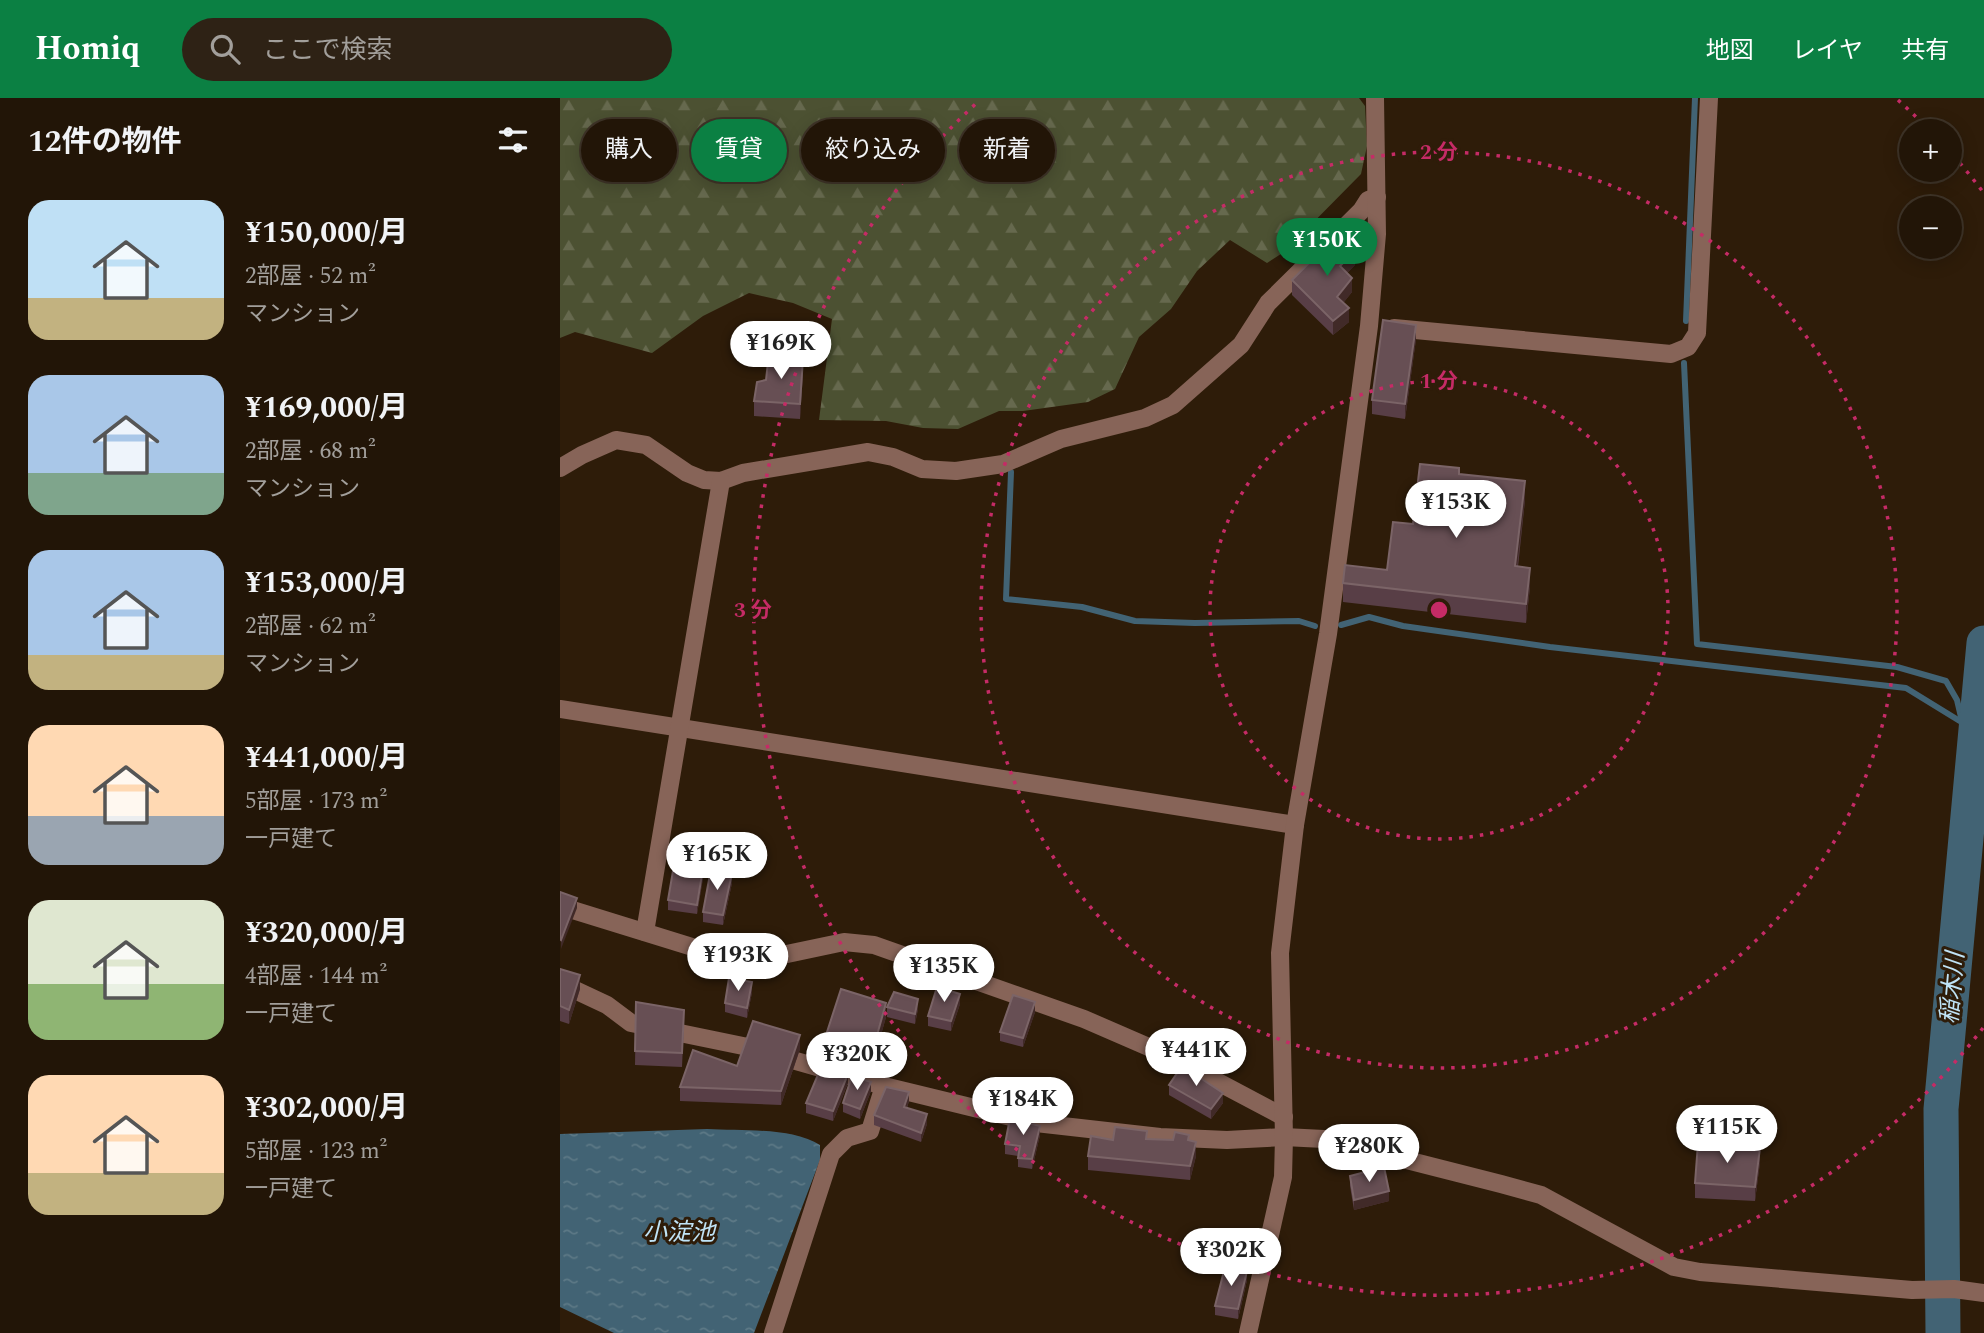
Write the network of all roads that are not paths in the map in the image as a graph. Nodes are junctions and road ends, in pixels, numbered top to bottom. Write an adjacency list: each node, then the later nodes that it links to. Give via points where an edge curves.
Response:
1 (1375, 98): 3 (street)
2 (1709, 98): 4 (street, via 1698,333 1688,347 1671,354)
3 (1377, 197): 4 (street); 6 (street, via 1368,200 1268,303 1241,345 1173,405 1145,418 1061,439 1003,464 956,471 922,469 868,452 743,473)
4 (1369, 326): 9 (street, via 1328,634)
5 (560, 468): 6 (street, via 616,440 646,445 687,473)
6 (721, 481): 8 (street)
7 (560, 709): 8 (street)
8 (678, 728): 9 (street); 11 (street)
9 (1295, 825): 14 (street, via 1280,953)
10 (560, 906): 11 (street)
11 (645, 932): 14 (street, via 744,963 844,942 874,946 1084,1019 1167,1055)
12 (560, 983): 13 (street, via 607,1005 631,1023 743,1046)
13 (884, 1086): 15 (street, via 1036,1123 1160,1137); 17 (street, via 870,1131 847,1138 831,1154)
14 (1284, 1117): 15 (street)
15 (1284, 1137): 16 (street, via 1324,1139 1541,1195 1674,1267); 18 (street, via 1283,1177)
16 (1984, 1293)
17 (773, 1333)
18 (1248, 1333)

